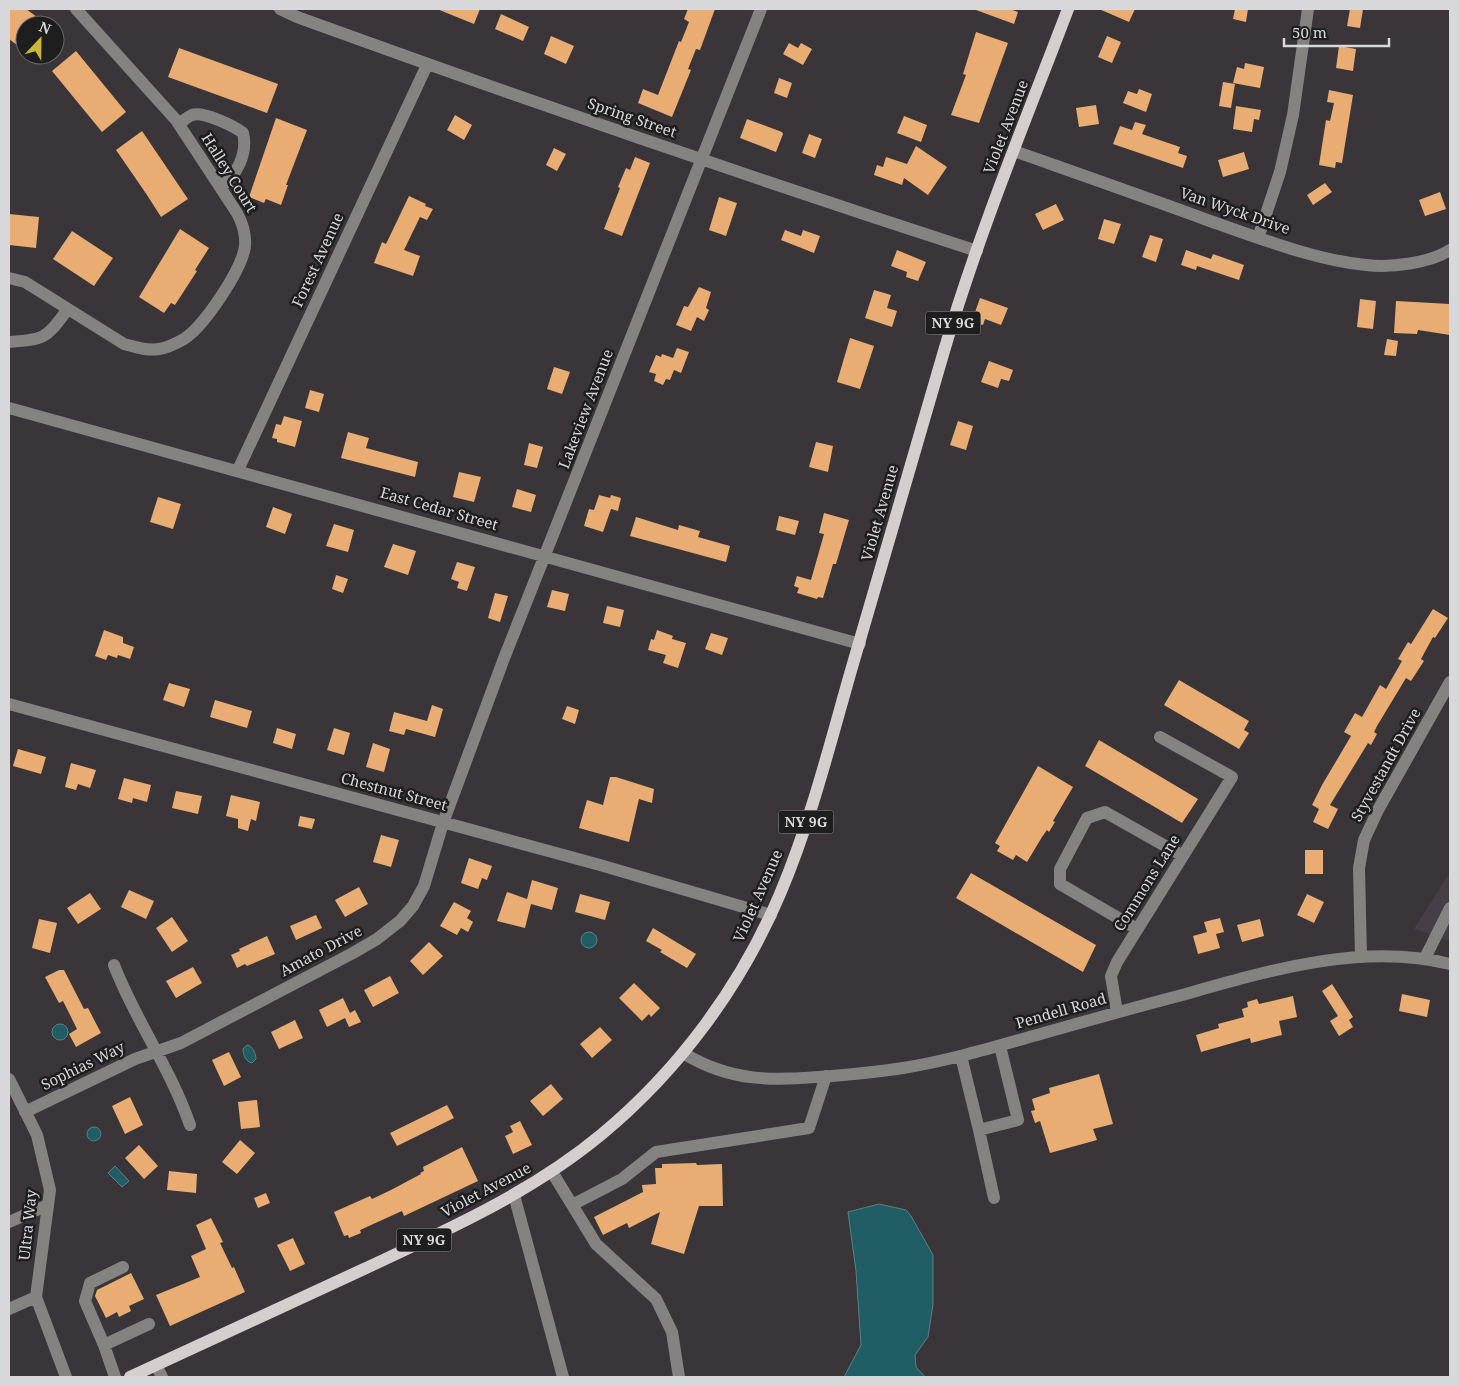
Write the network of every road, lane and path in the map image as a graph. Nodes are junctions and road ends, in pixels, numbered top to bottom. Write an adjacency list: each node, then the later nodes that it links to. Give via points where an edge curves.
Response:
1 (76, 9): 7 (street, Halley Court)
2 (280, 9): 6 (street, Spring Street)
3 (761, 9): 9 (street, Lakeview Avenue)
4 (1068, 9): 8 (main road, Violet Avenue / NY 9G)
5 (1308, 9): 11 (street, via 1293,115 1280,172)
6 (427, 64): 9 (street, Spring Street); 18 (street, Forest Avenue)
7 (179, 124): 10 (street, Halley Court); 10 (street, via 193,115 202,115 243,133 244,151 232,178)
8 (1014, 151): 11 (street, Van Wyck Drive); 13 (main road, Violet Avenue / NY 9G)
9 (701, 160): 13 (street, Spring Street); 19 (street, Lakeview Avenue)
10 (220, 186): 15 (street, Halley Court, via 244,225 244,248 232,280 208,314 184,339 158,349 139,348 124,344)
11 (1258, 238): 12 (street, Van Wyck Drive, via 1332,260 1368,266 1396,265 1439,257)
12 (1450, 250)
13 (977, 251): 20 (main road, Violet Avenue / NY 9G, via 946,343)
14 (9, 278): 15 (street, Halley Court, via 25,282)
15 (68, 309): 16 (street, via 50,333 42,338)
16 (9, 342)
17 (9, 408): 18 (street, East Cedar Street)
18 (238, 470): 19 (street, East Cedar Street)
19 (546, 556): 20 (street, East Cedar Street); 24 (street, Lakeview Avenue)
20 (860, 644): 27 (main road, Violet Avenue / NY 9G, via 798,846)
21 (1450, 682): 29 (street, Styvestandt Drive, via 1364,840 1359,868)
22 (9, 704): 24 (street, Chestnut Street)
23 (1160, 737): 25 (street, Commons Lane, via 1232,778)
24 (443, 823): 27 (street, Chestnut Street); 35 (street, Amato Drive, via 424,886 400,921 377,939 181,1043)
25 (1183, 856): 28 (street, Commons Lane); 28 (street, via 1105,812 1087,818 1060,869 1060,884)
26 (1450, 908): 30 (street)
27 (771, 914): 36 (main road, Violet Avenue / NY 9G, via 732,985)
28 (1137, 929): 33 (street, Commons Lane, via 1111,976)
29 (1361, 958): 30 (street, Pendell Road); 33 (street, Pendell Road, via 1281,969)
30 (1425, 958): 32 (street, Pendell Road)
31 (114, 964): 35 (street)
32 (1450, 964)
33 (1117, 1012): 34 (street, Pendell Road)
34 (1000, 1046): 37 (street, Pendell Road); 42 (street, via 1018,1120)
35 (156, 1052): 40 (street, Sophias Way); 41 (street)
36 (683, 1053): 38 (street, Pendell Road, via 708,1066 744,1077); 43 (main road, Violet Avenue / NY 9G, via 619,1119)
37 (962, 1056): 38 (street, Pendell Road, via 904,1068); 42 (street)
38 (826, 1076): 47 (street, via 809,1128 656,1152 622,1179)
39 (9, 1079): 40 (street, Ultra Way)
40 (25, 1112): 46 (street, Ultra Way, via 37,1135 50,1190)
41 (190, 1125)
42 (980, 1130): 45 (street)
43 (552, 1172): 44 (main road, Violet Avenue / NY 9G); 47 (street)
44 (514, 1194): 54 (main road, Violet Avenue / NY 9G, via 447,1229); 59 (street)
45 (994, 1198)
46 (48, 1205): 48 (street); 50 (street, Ultra Way)
47 (572, 1205): 60 (street, via 596,1244 656,1298 672,1332)
48 (9, 1222)
49 (122, 1268): 53 (street, via 90,1283 87,1290 85,1301)
50 (36, 1297): 51 (street); 55 (street, Ultra Way)
51 (9, 1309)
52 (149, 1324): 53 (street)
53 (104, 1345): 56 (street)
54 (156, 1365): 57 (main road, Violet Avenue / NY 9G); 58 (street)
55 (66, 1377)
56 (115, 1377)
57 (130, 1377)
58 (162, 1377)
59 (563, 1377)
60 (679, 1377)

